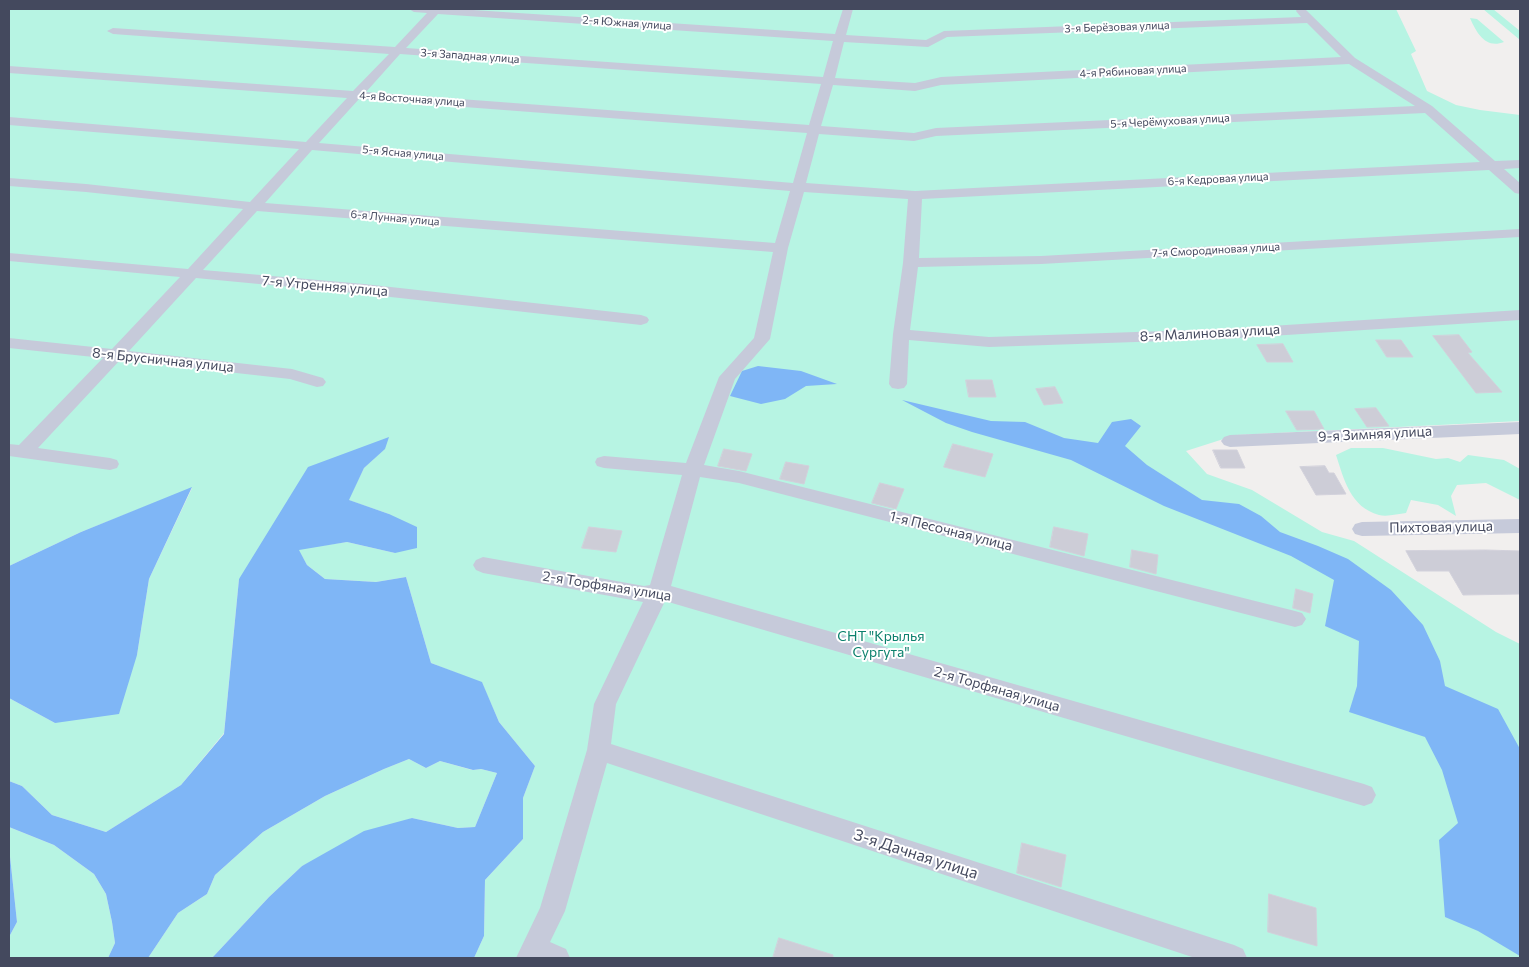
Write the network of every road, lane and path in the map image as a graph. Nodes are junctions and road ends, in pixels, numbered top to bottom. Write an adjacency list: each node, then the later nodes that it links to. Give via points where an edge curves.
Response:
1 (414, 9): 4 (street, 2-я Южная улица)
2 (848, 9): 7 (street)
3 (1299, 9): 5 (street)
4 (436, 10): 7 (street, 2-я Южная улица); 9 (street)
5 (1309, 20): 8 (street, 3-я Берёзовая улица, via 944,34); 10 (street)
6 (113, 31): 9 (street, 3-я Западная улица)
7 (840, 37): 8 (street, 2-я Южная улица); 12 (street)
8 (928, 44)
9 (396, 51): 12 (street, 3-я Западная улица); 14 (street)
10 (1351, 60): 13 (street, 4-я Рябиновая улица, via 941,81); 15 (street)
11 (9, 69): 14 (street, 4-я Восточная улица)
12 (827, 81): 13 (street, 3-я Западная улица); 17 (street)
13 (915, 87)
14 (355, 95): 17 (street, 4-я Восточная улица); 19 (street)
15 (1428, 109): 18 (street, 5-я Черёмуховая улица, via 936,132); 21 (street)
16 (9, 121): 19 (street, 5-я Ясная улица)
17 (815, 129): 18 (street, 4-я Восточная улица); 23 (street)
18 (914, 137)
19 (310, 146): 23 (street, 5-я Ясная улица); 26 (street)
20 (1520, 164): 21 (street, 6-я Кедровая улица)
21 (1494, 165): 24 (street); 25 (street, 6-я Кедровая улица)
22 (9, 182): 26 (street, 6-я Лунная улица)
23 (797, 187): 25 (street); 28 (street)
24 (1520, 190)
25 (915, 194): 30 (street)
26 (252, 206): 28 (street, 6-я Лунная улица); 31 (street)
27 (1520, 233): 30 (street, 7-я Смородиновая улица, via 1041,260)
28 (781, 248): 44 (street, via 762,339 727,378)
29 (9, 257): 31 (street, 7-я Утренняя улица)
30 (911, 263): 34 (street)
31 (191, 274): 33 (street, 7-я Утренняя улица, via 364,289); 36 (street)
32 (1520, 315): 34 (street, 8-я Малиновая улица, via 1224,334 990,342)
33 (641, 320)
34 (900, 334): 38 (street)
35 (9, 343): 36 (street, 8-я Брусничная улица)
36 (118, 355): 37 (street, 8-я Брусничная улица, via 292,374); 41 (street)
37 (317, 382)
38 (898, 384)
39 (1520, 428): 40 (street, 9-я Зимняя улица)
40 (1230, 441)
41 (16, 450): 43 (street)
42 (604, 462): 44 (street, 1-я Песочная улица)
43 (110, 464)
44 (693, 470): 48 (street); 49 (street, 1-я Песочная улица, via 739,478)
45 (1520, 526): 46 (street, Пихтовая улица)
46 (1362, 529)
47 (482, 566): 48 (street, 2-я Торфяная улица, via 644,594)
48 (659, 592): 50 (street, via 605,704); 51 (street, 2-я Торфяная улица)
49 (1295, 619)
50 (599, 750): 52 (street); 53 (street, 3-я Дачная улица)
51 (1364, 795)
52 (540, 955)
53 (1234, 958)

